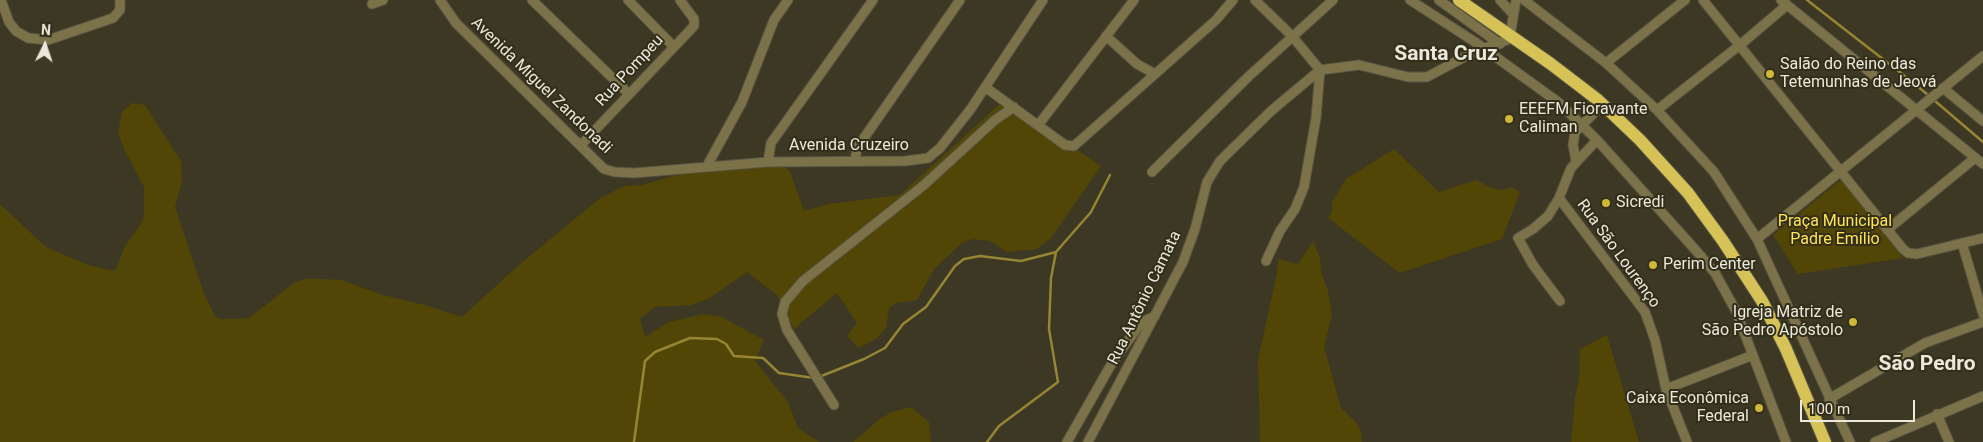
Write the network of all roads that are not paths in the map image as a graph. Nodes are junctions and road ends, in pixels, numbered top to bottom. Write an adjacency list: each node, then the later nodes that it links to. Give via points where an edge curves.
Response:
1 (1, 0): 2 (street, via 16,32 38,40 57,38 113,18 120,10)
2 (120, 0)
3 (383, 0): 25 (street)
4 (532, 0): 42 (street)
5 (628, 0): 32 (street)
6 (680, 0): 32 (street, Rua Pompeu, via 695,22)
7 (788, 0): 57 (street, via 774,20 742,102)
8 (873, 0): 55 (street, via 771,143)
9 (960, 0): 53 (street, via 857,148)
10 (1043, 0): 40 (street, Avenida Cruzeiro)
11 (1134, 0): 28 (street)
12 (1233, 0): 38 (street, via 1216,20)
13 (1255, 0): 29 (street)
14 (1333, 0): 29 (street)
15 (1410, 0): 26 (street)
16 (1439, 0): 30 (street)
17 (1459, 0): 30 (highway)
18 (1500, 0): 27 (street)
19 (1516, 0): 27 (street)
20 (1524, 0): 35 (street)
21 (1685, 0): 35 (street)
22 (1703, 0): 31 (street)
23 (442, 1): 51 (street, Avenida Miguel Zandonadi, via 456,22)
24 (1784, 2): 31 (street); 46 (street)
25 (372, 4)
26 (1420, 4): 33 (street)
27 (1512, 13): 30 (street)
28 (1106, 36): 36 (street); 48 (street)
29 (1292, 36): 37 (street); 59 (street)
30 (1505, 40): 33 (street); 43 (highway, via 1570,78)
31 (1740, 45): 45 (street); 60 (street)
32 (673, 46): 42 (street, Rua Pompeu)
33 (1485, 49): 37 (street, via 1441,71 1418,78 1359,65); 49 (street, via 1553,98)
34 (1983, 56): 41 (street)
35 (1606, 63): 45 (street)
36 (1145, 70): 38 (street); 39 (street)
37 (1320, 70): 66 (street, via 1316,118 1304,187 1296,209 1280,231); 69 (street, Rua Antônio Camata, via 1272,111 1213,170 1190,244)
38 (1155, 74): 39 (street)
39 (1147, 81): 48 (street, via 1074,146 1065,145)
40 (985, 87): 44 (street); 53 (street, Avenida Cruzeiro, via 940,148 928,158 920,161)
41 (1943, 88): 46 (street); 47 (street)
42 (629, 94): 51 (street, Rua Pompeu)
43 (1602, 105): 49 (street); 81 (highway, via 1669,170 1737,262 1774,325)
44 (1014, 107): 48 (street); 75 (street, via 995,120 924,185 802,281 785,302 782,314 787,330)
45 (1657, 110): 64 (street, via 1707,163)
46 (1917, 111): 52 (street); 60 (street)
47 (1983, 121)
48 (1039, 124)
49 (1582, 124): 50 (street); 54 (street, via 1573,140)
50 (1597, 140): 54 (street); 71 (street, via 1715,273 1736,311)
51 (581, 145): 58 (street, Avenida Miguel Zandonadi)
52 (1975, 158): 56 (street); 62 (street)
53 (856, 161): 55 (street, Avenida Cruzeiro)
54 (1576, 161): 61 (street, via 1564,181)
55 (768, 162): 57 (street, Avenida Cruzeiro)
56 (1983, 164)
57 (706, 166): 58 (street, Avenida Cruzeiro, via 634,173)
58 (604, 169)
59 (1152, 172)
60 (1841, 172): 62 (street); 64 (street)
61 (1559, 198): 67 (street, via 1548,216 1518,238 1532,265); 72 (street, Rua São Lourenço, via 1645,312)
62 (1888, 230): 65 (street, via 1904,249 1917,254)
63 (1983, 238): 65 (street)
64 (1757, 239): 74 (street)
65 (1962, 243): 68 (street)
66 (1266, 260)
67 (1560, 301)
68 (1982, 309)
69 (1155, 316): 77 (street, via 1138,327 1112,363); 78 (street, Rua Antônio Camata)
70 (1983, 322): 74 (street, via 1925,343)
71 (1753, 355): 72 (street); 80 (street)
72 (1666, 390): 79 (street, Rua São Lourenço)
73 (1983, 396): 76 (street)
74 (1829, 399): 82 (street)
75 (834, 404)
76 (1938, 414): 83 (street); 84 (street)
77 (1068, 442)
78 (1088, 442)
79 (1687, 442)
80 (1786, 442)
81 (1825, 442)
82 (1850, 442)
83 (1875, 442)
84 (1949, 442)

